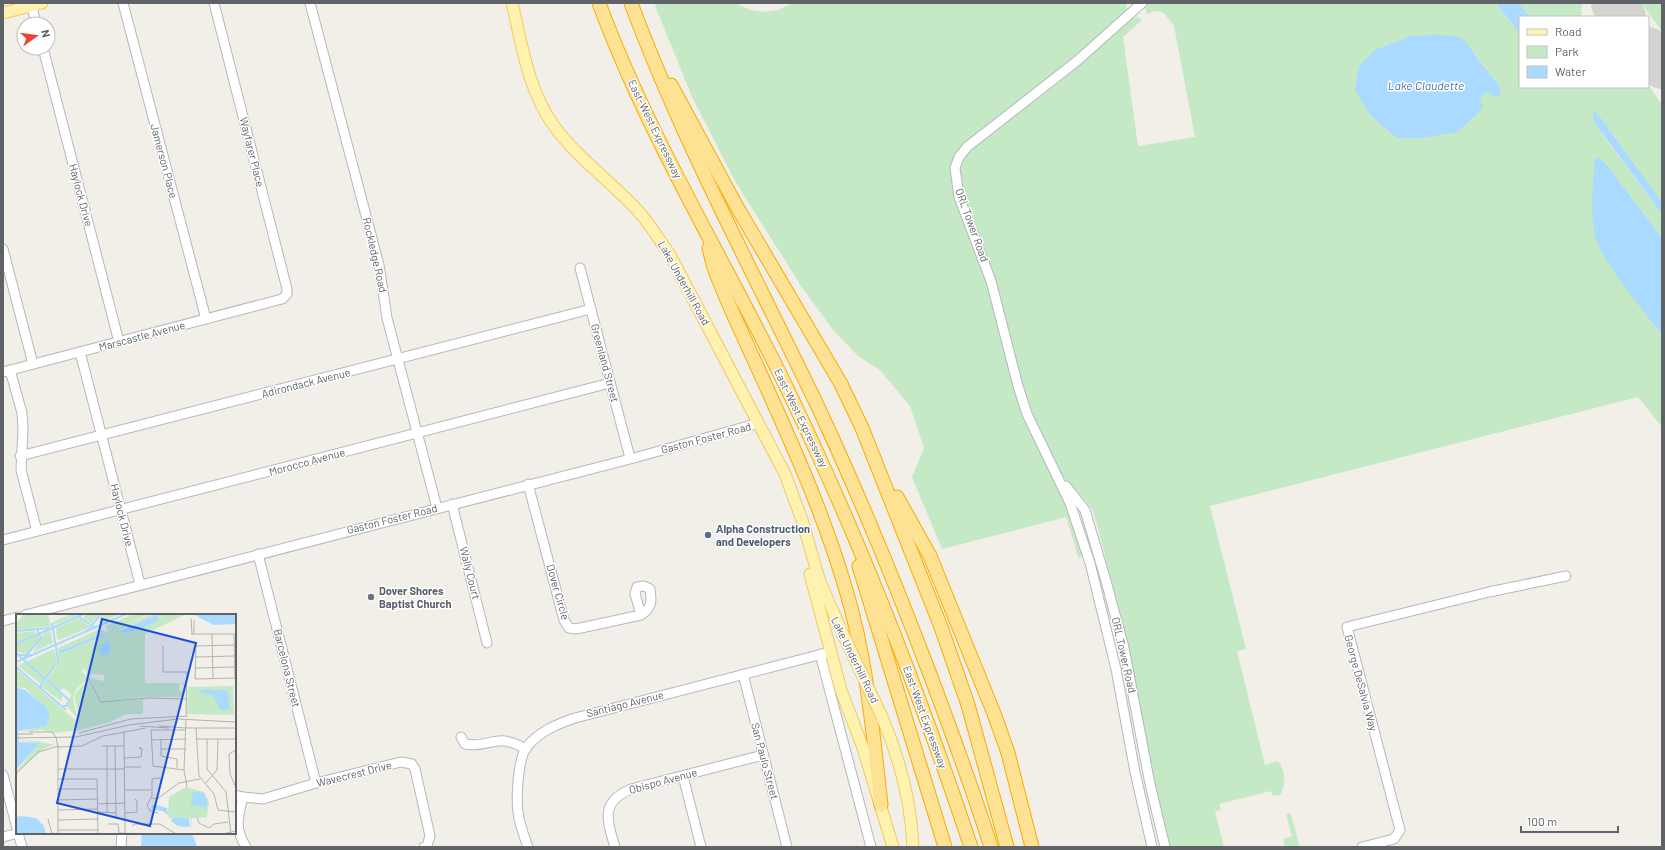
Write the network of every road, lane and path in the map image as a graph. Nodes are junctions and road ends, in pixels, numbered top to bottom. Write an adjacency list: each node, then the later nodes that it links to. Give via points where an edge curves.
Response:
1 (123, 3): 18 (street, Jamerson Place)
2 (214, 3): 16 (street, Wayfarer Place, via 287,289 287,294)
3 (310, 3): 21 (street, Rockledge Road, via 379,265 387,318)
4 (512, 3): 25 (main road, Lake Underhill Road, via 529,73 538,98 554,126 640,213 670,255)
5 (599, 3): 13 (highway, East-West Expressway, via 630,79)
6 (631, 3): 11 (highway, East-West Expressway)
7 (1142, 3): 32 (street, ORL Tower Road, via 1078,61 967,147 955,168 959,197 991,281 1020,393 1027,414)
8 (37, 4): 9 (main road); 10 (street)
9 (3, 13)
10 (36, 16)
11 (645, 40): 28 (highway, via 841,384); 81 (highway, East-West Expressway, via 672,104 822,417 880,548 909,617 957,746)
12 (45, 56): 19 (street, Haylock Drive)
13 (706, 233): 37 (highway, East-West Expressway, via 783,380); 62 (highway, via 714,268 810,488 846,590 868,691)
14 (3, 249): 22 (street)
15 (580, 268): 17 (street, Greenland Street)
16 (282, 299): 18 (street, Marscastle Avenue)
17 (591, 309): 21 (street, Adirondack Avenue); 24 (street, Greenland Street)
18 (206, 319): 19 (street, Marscastle Avenue)
19 (119, 342): 20 (street, Marscastle Avenue)
20 (80, 352): 22 (street, Marscastle Avenue); 27 (street, Haylock Drive)
21 (398, 359): 26 (street, Rockledge Road); 27 (street, Adirondack Avenue)
22 (33, 364): 23 (street, Marscastle Avenue)
23 (6, 371): 29 (street, via 22,413)
24 (610, 383): 26 (street, Morocco Avenue); 30 (street, Greenland Street)
25 (759, 423): 30 (street, Gaston Foster Road); 31 (main road, Lake Underhill Road)
26 (418, 433): 35 (street, Rockledge Road); 36 (street, Morocco Avenue)
27 (102, 436): 29 (street, Adirondack Avenue); 36 (street, Haylock Drive)
28 (873, 454): 82 (highway, via 941,627 968,705); 83 (highway, via 930,556 969,649 1008,754)
29 (20, 456): 38 (street, via 21,470)
30 (630, 458): 33 (street, Gaston Foster Road)
31 (785, 474): 51 (main road, Lake Underhill Road); 78 (main road, Lake Underhill Road, bridge, via 820,582 882,717 899,761 909,801)
32 (1056, 474): 41 (street, ORL Tower Road, via 1085,510); 42 (street, ORL Tower Road, via 1074,512)
33 (528, 484): 34 (street, Gaston Foster Road); 47 (street, Dover Circle, via 564,620 569,628 576,629)
34 (452, 504): 35 (street, Gaston Foster Road); 50 (street, Wally Court)
35 (437, 508): 40 (street, Gaston Foster Road)
36 (121, 510): 38 (street, Morocco Avenue); 44 (street, Haylock Drive)
37 (851, 529): 79 (highway, via 859,567); 80 (highway, East-West Expressway, via 910,674)
38 (37, 531): 39 (street, Morocco Avenue)
39 (3, 540)
40 (258, 554): 44 (street, Gaston Foster Road); 60 (street, Barcelona Street)
41 (1100, 560): 42 (street); 53 (street, ORL Tower Road)
42 (1090, 563): 54 (street, ORL Tower Road, via 1109,636)
43 (1566, 576): 86 (street, George DeSalvia Way, via 1347,627 1400,830 1394,839)
44 (140, 584): 45 (street, Gaston Foster Road)
45 (57, 611): 46 (street, Gaston Foster Road)
46 (33, 614)
47 (641, 615)
48 (16, 617): 49 (street)
49 (3, 621)
50 (487, 643)
51 (825, 653): 52 (street, Santiago Avenue); 62 (main road, Lake Underhill Road, via 841,690); 76 (street, Lake Underhill Road)
52 (743, 674): 56 (street, Santiago Avenue, via 574,718 540,734); 57 (street, San Paulo Street)
53 (1135, 700): 54 (street); 85 (street, ORL Tower Road)
54 (1122, 702): 84 (street, ORL Tower Road)
55 (461, 738): 56 (street, via 465,744 473,745 496,740 516,743)
56 (526, 749): 72 (street, Santiago Avenue, via 520,768 518,811)
57 (763, 755): 59 (street, Obispo Avenue); 75 (street, San Paulo Street)
58 (3, 775): 63 (street)
59 (683, 776): 73 (street, Obispo Avenue, via 631,789 619,794 611,802 608,823); 74 (street)
60 (316, 783): 61 (street, Wavecrest Drive, via 262,799); 71 (street, Wavecrest Drive, via 401,762 412,764 430,836 427,846)
61 (239, 796): 70 (street, via 237,821 240,838)
62 (881, 805): 77 (main road, Lake Underhill Road)
63 (16, 824)
64 (16, 834): 67 (street)
65 (18, 834): 68 (street)
66 (122, 834): 69 (street)
67 (3, 837)
68 (22, 847)
69 (121, 847)
70 (246, 847)
71 (424, 847)
72 (528, 847)
73 (614, 847)
74 (701, 847)
75 (787, 847)
76 (871, 847)
77 (893, 847)
78 (913, 847)
79 (945, 847)
80 (971, 847)
81 (991, 847)
82 (1007, 847)
83 (1032, 847)
84 (1152, 847)
85 (1164, 847)
86 (1362, 847)

